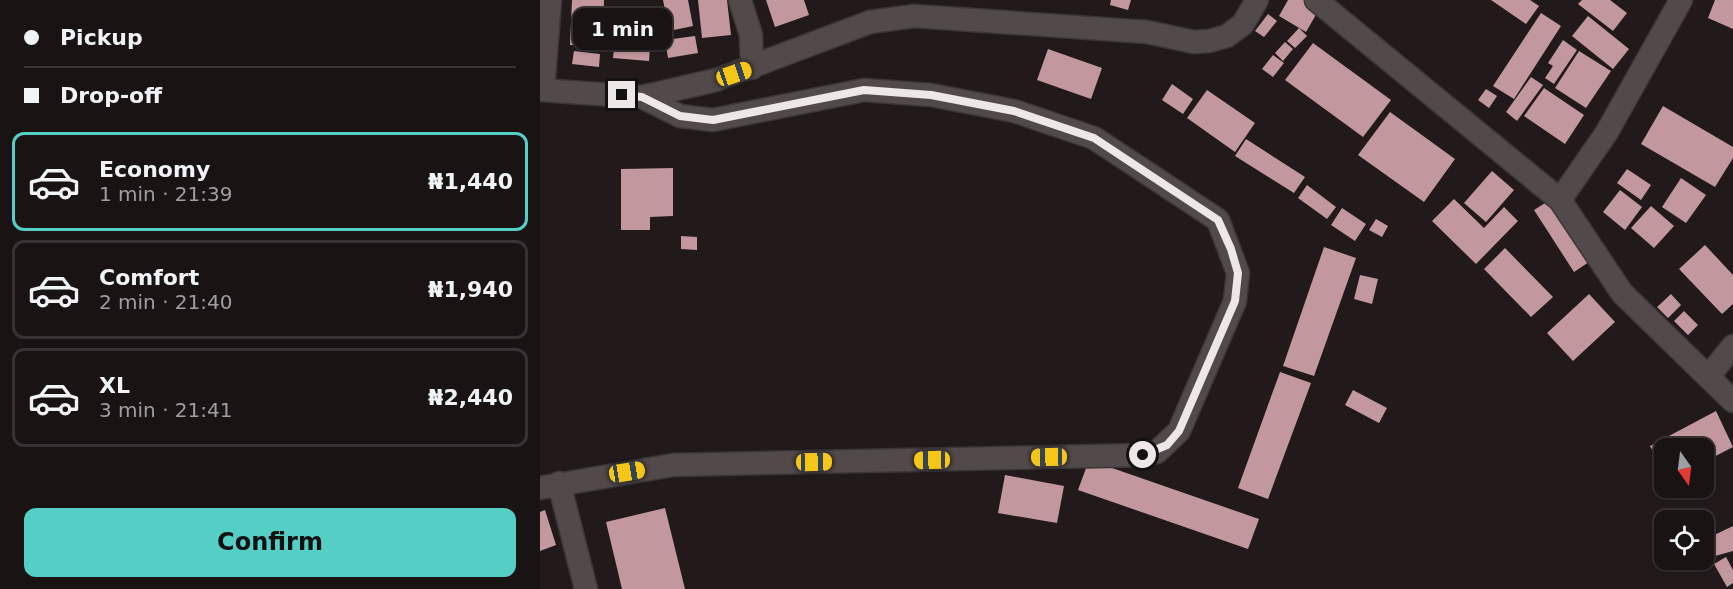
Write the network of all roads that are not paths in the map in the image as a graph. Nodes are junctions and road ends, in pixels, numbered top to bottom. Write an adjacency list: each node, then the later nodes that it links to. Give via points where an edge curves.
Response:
1 (550, 0): 7 (street)
2 (740, 0): 6 (street, via 751,35)
3 (1257, 0): 6 (street, via 1243,24 1227,36 1209,41 1194,42 1147,32 914,16 870,22)
4 (1316, 0): 9 (street)
5 (1681, 0): 9 (street, via 1607,132)
6 (752, 68): 8 (street)
7 (541, 90): 8 (street)
8 (642, 97): 13 (street, via 680,116 713,120 864,90 931,95 1014,111 1094,138 1218,220 1238,273 1235,301 1179,431 1167,445 1150,453 673,465)
9 (1560, 200): 11 (street, via 1622,293)
10 (1733, 346): 11 (street)
11 (1708, 377): 12 (street)
12 (1733, 401)
13 (549, 485): 14 (street)
14 (586, 589)

